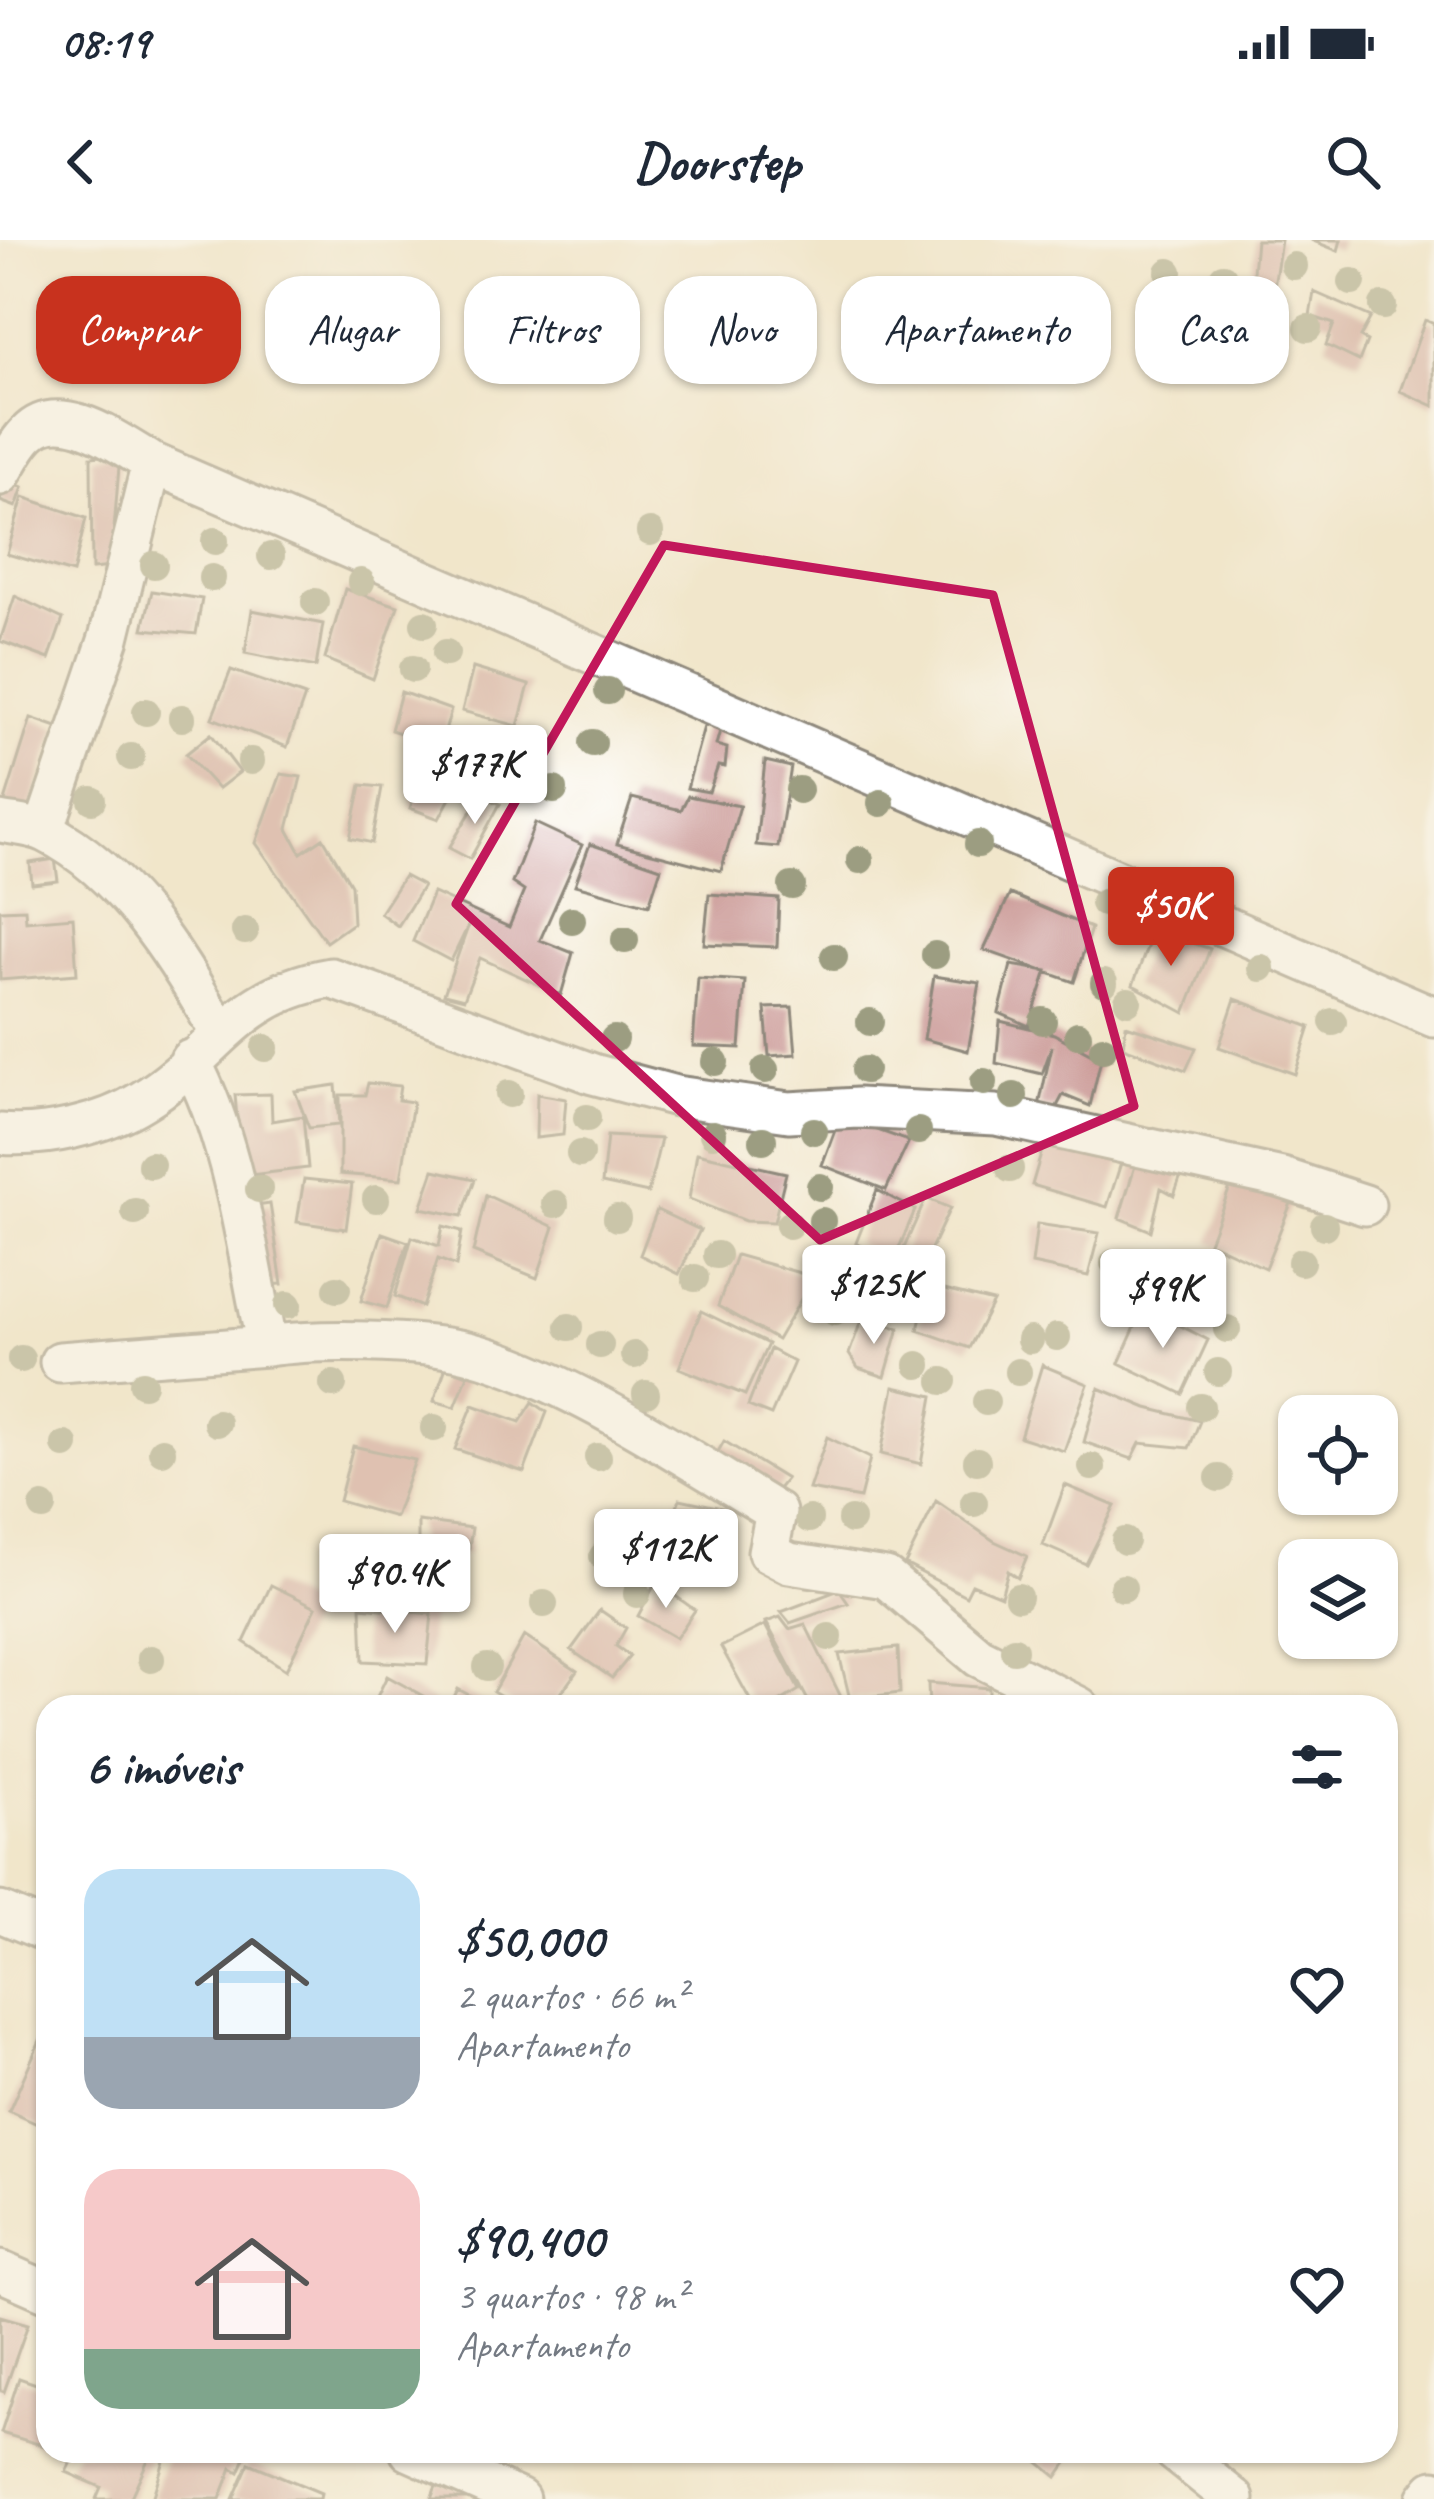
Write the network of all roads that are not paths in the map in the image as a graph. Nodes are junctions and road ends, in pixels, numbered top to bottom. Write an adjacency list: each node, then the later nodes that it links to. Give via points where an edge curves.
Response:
1 (152, 463): 2 (street, via 82,424 55,422 29,430); 4 (street, via 109,638); 5 (street)
2 (0, 475)
3 (0, 822): 4 (street)
4 (44, 830): 6 (street, via 132,904 185,970)
5 (1434, 1017)
6 (219, 1031): 7 (street); 9 (street, via 294,984 332,978 637,1087 789,1112 996,1115 1282,1178)
7 (190, 1060): 8 (street, via 116,1115 27,1136); 10 (street, via 239,1206)
8 (0, 1134)
9 (1365, 1205)
10 (267, 1346): 11 (street); 12 (street, via 466,1352 553,1385 776,1513 768,1552 789,1563 886,1578 979,1657)
11 (60, 1361)
12 (1054, 1695)
13 (0, 1912): 14 (street)
14 (36, 1927)
15 (0, 2271): 16 (street)
16 (36, 2287)
17 (437, 2463): 20 (street)
18 (1189, 2463): 21 (street)
19 (1434, 2490): 22 (street)
20 (519, 2499)
21 (1234, 2499)
22 (1427, 2499)

